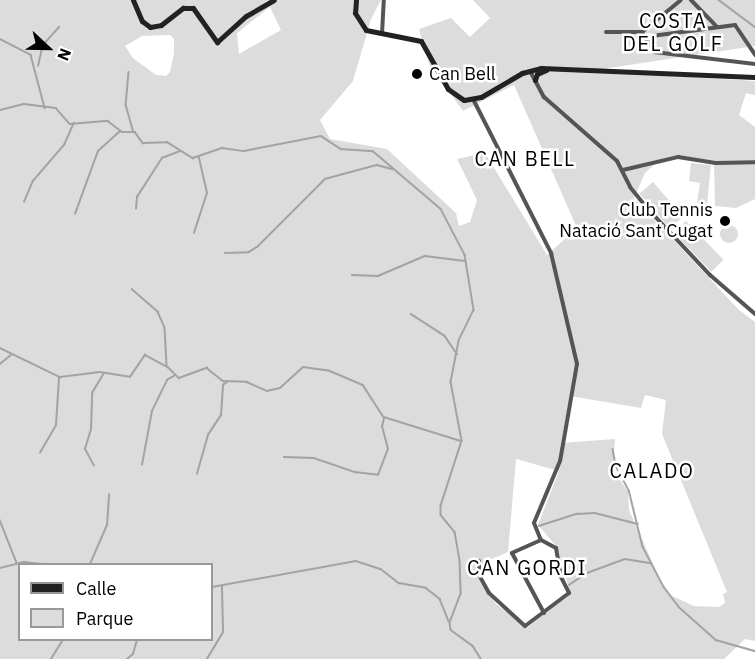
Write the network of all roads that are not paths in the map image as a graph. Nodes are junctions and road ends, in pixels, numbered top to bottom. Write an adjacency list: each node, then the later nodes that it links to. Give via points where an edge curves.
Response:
1 (133, 0): 2 (main road, via 142,21 150,27 161,25 183,8 193,8 217,42 246,16)
2 (274, 0)
3 (356, 0): 10 (main road, via 355,13 361,25)
4 (384, 0): 10 (street)
5 (681, 0): 9 (street)
6 (691, 0): 7 (street)
7 (717, 27): 11 (street); 12 (street, via 735,25)
8 (606, 32): 9 (street)
9 (642, 32): 11 (street)
10 (382, 35): 18 (main road, via 421,41 450,92 460,99)
11 (644, 38): 13 (street, via 654,52)
12 (755, 56)
13 (755, 64)
14 (552, 68): 15 (main road); 16 (main road); 17 (main road, via 540,72)
15 (532, 71): 17 (main road); 18 (main road)
16 (755, 77)
17 (535, 80): 20 (street, via 544,97)
18 (473, 99): 22 (street, via 551,253 576,355 561,454 535,518)
19 (755, 162): 20 (street, via 716,163 678,157)
20 (623, 170): 21 (street, via 630,187 648,209 710,275)
21 (755, 314)
22 (541, 540): 24 (street, via 556,548 568,593); 24 (street, via 512,553)
23 (479, 561): 24 (street, via 479,575 489,593 527,626)
24 (544, 613)

